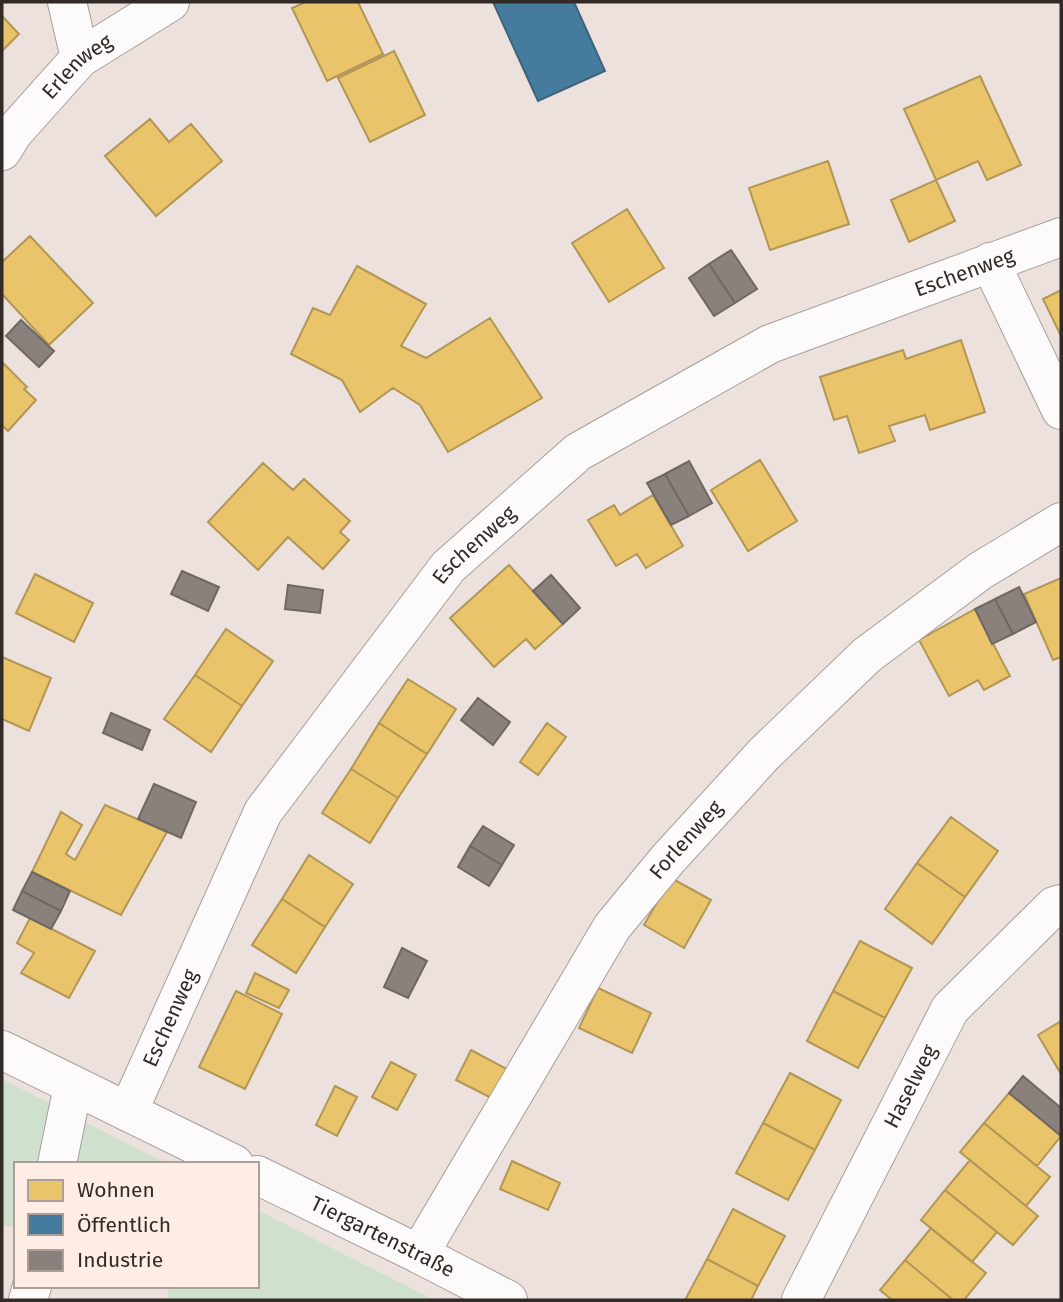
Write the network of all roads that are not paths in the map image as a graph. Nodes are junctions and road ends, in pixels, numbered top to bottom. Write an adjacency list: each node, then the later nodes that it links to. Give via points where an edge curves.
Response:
1 (67, 2): 3 (street)
2 (170, 2): 3 (street, Erlenweg)
3 (80, 58): 4 (street, Erlenweg)
4 (2, 151)
5 (1061, 237): 6 (street, Eschenweg)
6 (990, 262): 7 (street); 12 (street, Eschenweg, via 770,344 578,452 448,567 263,812)
7 (1061, 410)
8 (1061, 522): 16 (street, Forlenweg, via 980,571 867,656 764,754 668,859 612,927)
9 (1061, 904): 18 (street, Haselweg, via 950,1009)
10 (2, 1050): 11 (street)
11 (73, 1086): 12 (street); 13 (street)
12 (128, 1112): 14 (street)
13 (57, 1162)
14 (230, 1162)
15 (259, 1176): 16 (street, Tiergartenstraße)
16 (419, 1254): 17 (street, Tiergartenstraße)
17 (508, 1300)
18 (802, 1300)

